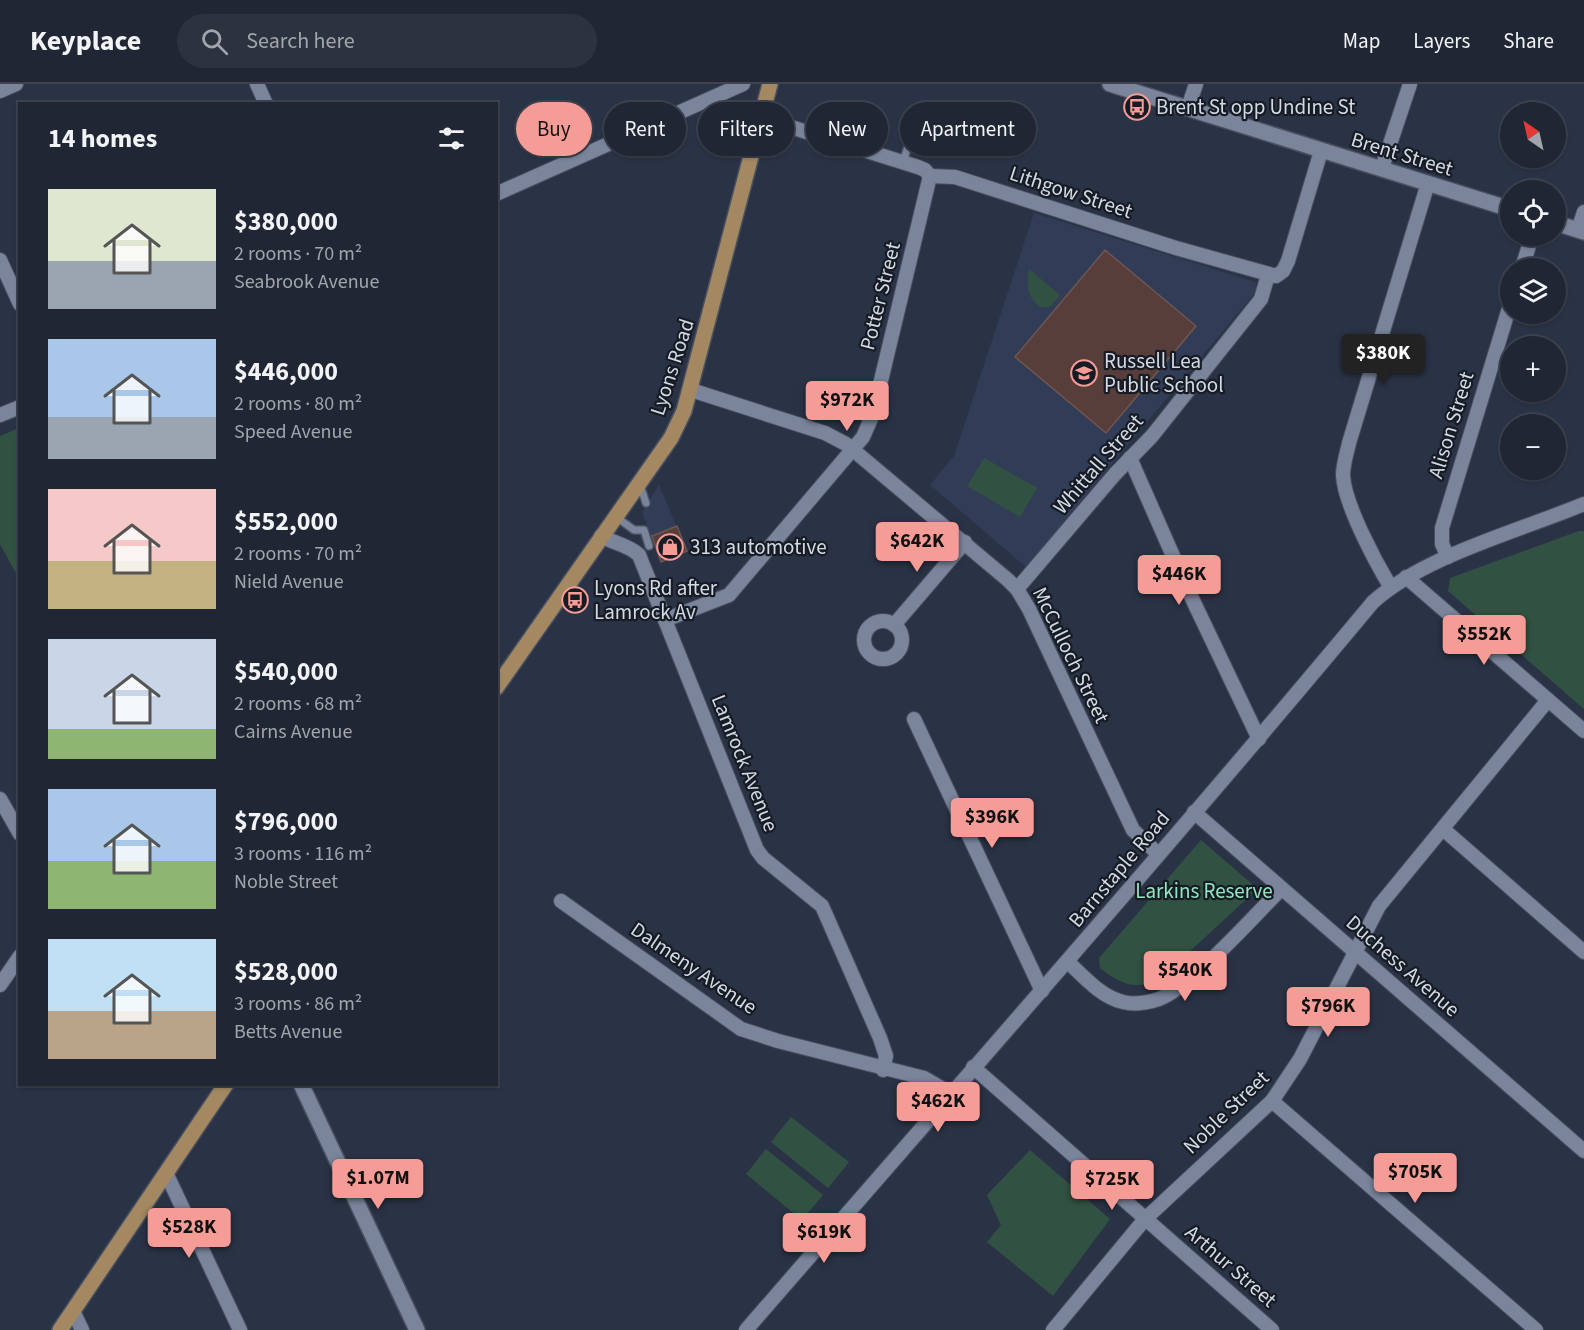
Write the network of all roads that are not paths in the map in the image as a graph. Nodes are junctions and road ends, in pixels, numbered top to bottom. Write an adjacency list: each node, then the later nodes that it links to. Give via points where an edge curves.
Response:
1 (16, 84): 8 (street)
2 (257, 84): 9 (street)
3 (743, 84): 20 (street)
4 (770, 84): 10 (main road, Lyons Road)
5 (1110, 84): 11 (main road, Brent Street)
6 (1196, 84): 11 (street)
7 (1410, 84): 17 (street)
8 (0, 91)
9 (265, 102)
10 (766, 102)
11 (1188, 108): 13 (main road, Brent Street)
12 (794, 128): 16 (street, Lithgow Street)
13 (1321, 151): 17 (main road, Brent Street); 26 (street, via 1288,261 1279,274)
14 (752, 156): 29 (main road, Lyons Road)
15 (905, 156): 16 (lane)
16 (903, 162): 18 (street, Lithgow Street, via 925,170)
17 (1382, 168): 19 (main road, Brent Street)
18 (930, 176): 26 (street, Lithgow Street, via 955,177); 32 (street, Potter Street, via 873,414)
19 (1428, 183): 21 (main road, Brent Street); 43 (street, via 1343,472 1347,497)
20 (498, 193)
21 (1500, 206)
22 (1584, 212): 24 (street)
23 (1566, 226): 24 (main road)
24 (1581, 231)
25 (0, 260): 27 (street)
26 (1268, 275): 33 (street, Whittall Street, via 1261,299)
27 (18, 300)
28 (1504, 324): 41 (street, Alison Street, via 1442,528 1442,544)
29 (691, 390): 32 (street, McCulloch Street, via 825,433); 34 (main road, Lyons Road, via 671,438)
30 (18, 408): 31 (street)
31 (0, 415)
32 (854, 450): 39 (street, McCulloch Street); 45 (street, Potter Street, via 729,595)
33 (1130, 458): 44 (street, Whittall Street); 51 (street)
34 (639, 482): 35 (lane); 37 (main road, Lyons Road)
35 (646, 503)
36 (1581, 503): 41 (street, Barnstaple Road)
37 (615, 516): 38 (main road, Lyons Road); 40 (lane, via 634,530 644,530)
38 (601, 536): 45 (street, Lamrock Avenue, via 639,555); 47 (main road, Lyons Road)
39 (965, 542): 44 (street, McCulloch Street); 46 (street)
40 (649, 546)
41 (1448, 557): 42 (street, Barnstaple Road)
42 (1406, 577): 43 (street, Barnstaple Road); 48 (street)
43 (1390, 586): 51 (street, Barnstaple Road)
44 (1017, 589): 56 (street, McCulloch Street, via 1132,830)
45 (665, 620): 66 (street, Lamrock Avenue, via 757,850 822,906 880,1038 886,1056)
46 (894, 625)
47 (498, 685)
48 (1548, 700): 50 (street); 54 (street, Noble Street)
49 (914, 719): 64 (street)
50 (1584, 731)
51 (1259, 739): 53 (street, Barnstaple Road)
52 (0, 799): 55 (street)
53 (1194, 812): 56 (street, Barnstaple Road); 57 (street, Duchess Avenue)
54 (1443, 829): 59 (street, Noble Street, via 1379,906); 60 (street)
55 (18, 830)
56 (1158, 854): 62 (street, Barnstaple Road)
57 (1281, 889): 59 (street, Duchess Avenue); 62 (street, via 1199,969 1161,999 1142,1004 1122,1002 1102,992)
58 (561, 901): 66 (street, Dalmeny Avenue, via 741,1029)
59 (1354, 952): 70 (street, Noble Street, via 1300,1059); 71 (street, Duchess Avenue)
60 (1584, 952)
61 (18, 959): 63 (street)
62 (1068, 962): 64 (street, Barnstaple Road)
63 (0, 985)
64 (1042, 991): 65 (street, Barnstaple Road)
65 (973, 1067): 69 (street, Barnstaple Road); 73 (street, Arthur Street)
66 (883, 1070): 69 (street, Dalmeny Avenue, via 924,1078)
67 (225, 1086): 72 (main road)
68 (302, 1086): 78 (main road)
69 (950, 1093): 79 (street, Barnstaple Road)
70 (1272, 1101): 73 (street, Noble Street); 82 (street)
71 (1584, 1151)
72 (167, 1175): 74 (main road); 77 (street)
73 (1145, 1219): 80 (street, Noble Street); 81 (street, Arthur Street)
74 (73, 1311): 75 (main road); 76 (street)
75 (60, 1330)
76 (82, 1330)
77 (240, 1330)
78 (417, 1330)
79 (746, 1330)
80 (1053, 1330)
81 (1272, 1330)
82 (1536, 1330)

